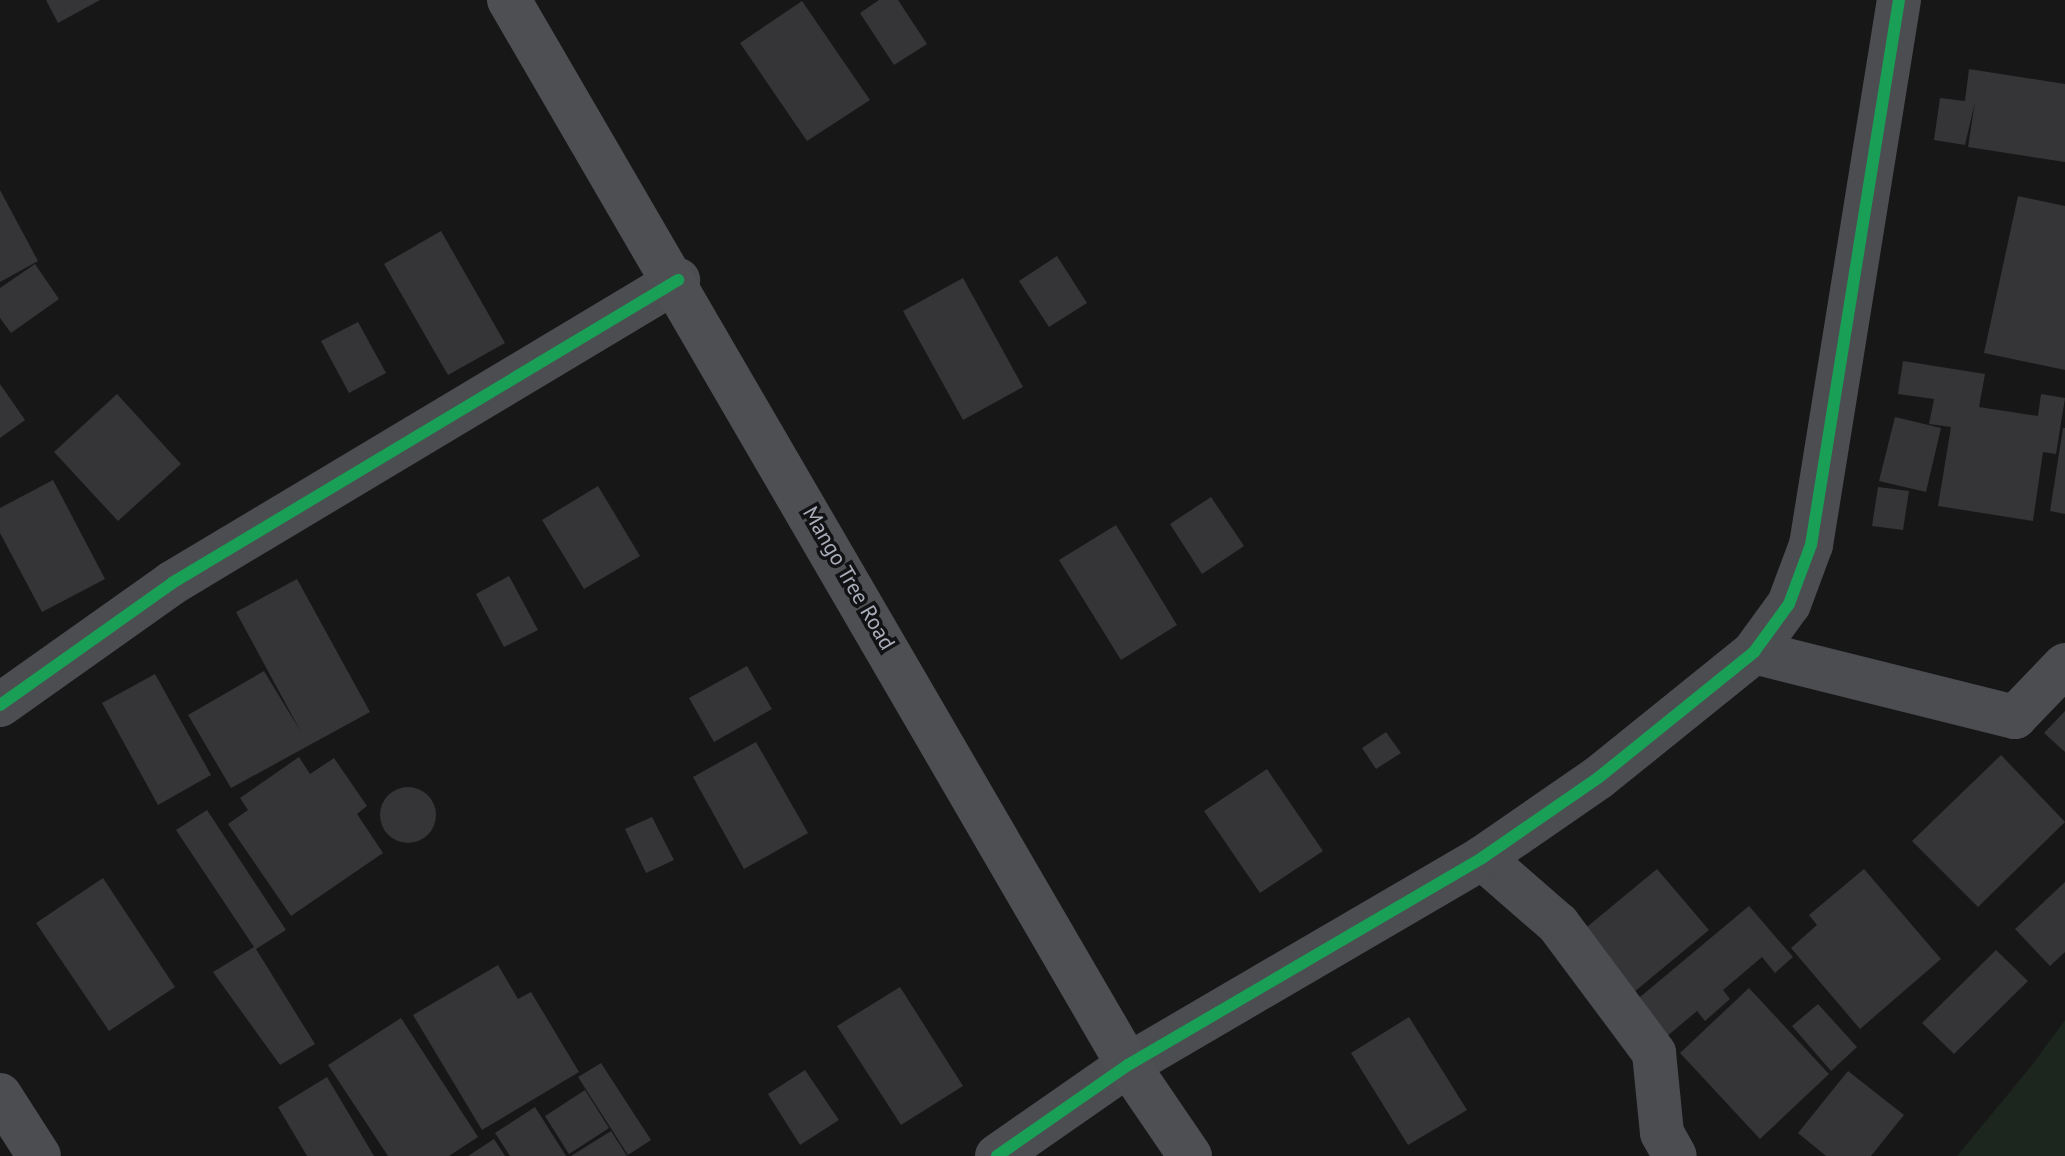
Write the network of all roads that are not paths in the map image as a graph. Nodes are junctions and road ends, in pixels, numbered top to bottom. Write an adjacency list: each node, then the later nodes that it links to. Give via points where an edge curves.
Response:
1 (509, 0): 3 (main road, Mango Tree Road)
2 (1899, 0): 4 (street, via 1811,545 1789,604)
3 (678, 280): 6 (street, via 172,583); 8 (main road, Mango Tree Road)
4 (1754, 652): 5 (street, via 2015,717); 7 (street, via 1633,751)
5 (2065, 665)
6 (0, 705)
7 (1482, 858): 8 (street); 13 (street, via 1558,924 1654,1053 1662,1133)
8 (1128, 1065): 11 (street); 12 (main road, Mango Tree Road)
9 (0, 1095): 10 (street)
10 (39, 1156)
11 (997, 1156)
12 (1190, 1156)
13 (1675, 1156)

